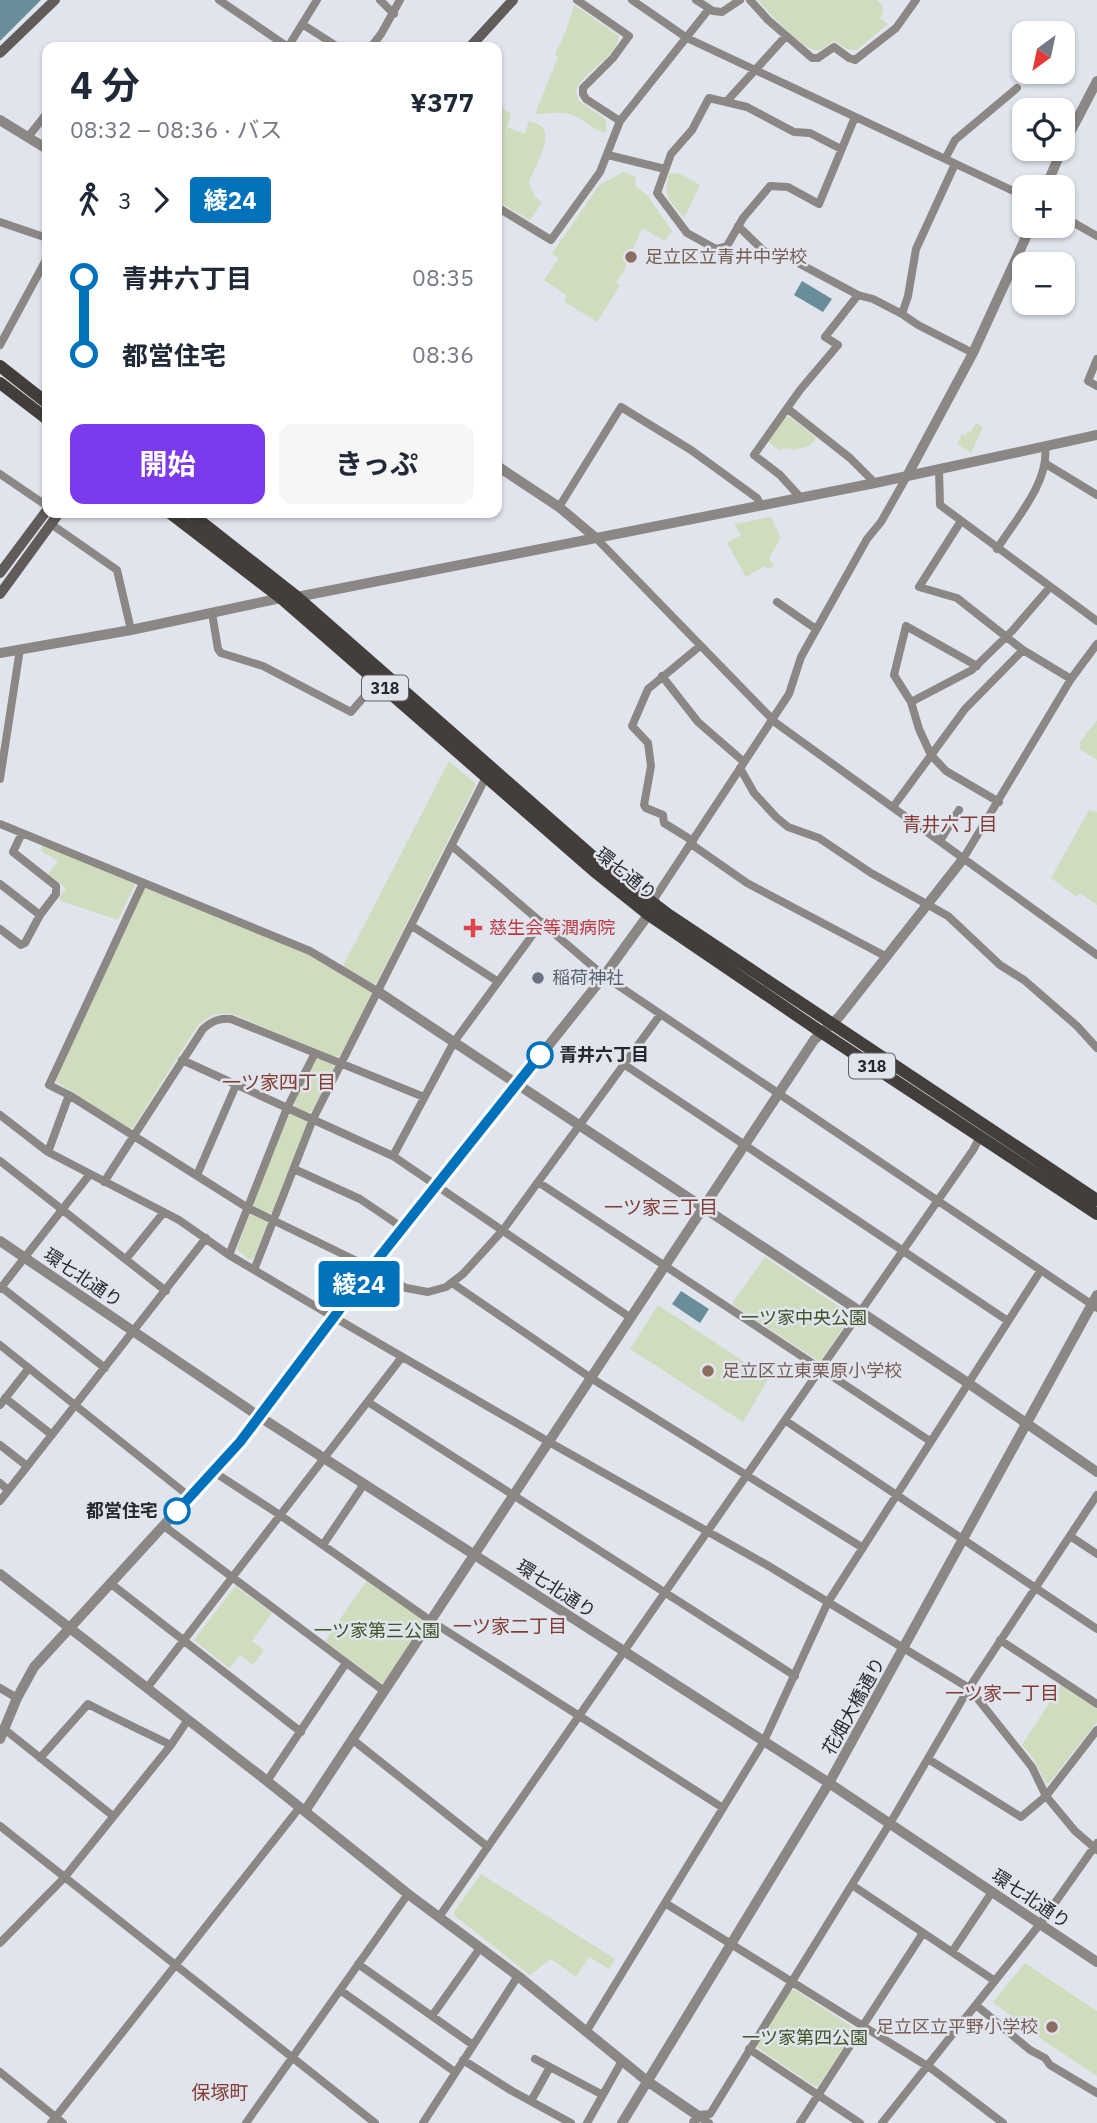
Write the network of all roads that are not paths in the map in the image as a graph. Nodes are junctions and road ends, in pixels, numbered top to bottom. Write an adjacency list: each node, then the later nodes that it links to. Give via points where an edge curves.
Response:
1 (55, 0): 23 (main road)
2 (219, 0): 18 (street)
3 (317, 0): 15 (street)
4 (380, 0): 14 (street)
5 (400, 0): 14 (street)
6 (513, 0): 22 (main road)
7 (577, 0): 31 (street, via 629,36 583,88 586,99)
8 (632, 0): 17 (street)
9 (696, 0): 13 (street)
10 (740, 0): 13 (street, via 722,12)
11 (750, 0): 16 (street)
12 (916, 0): 16 (street, via 896,28 855,60 834,47 812,58)
13 (709, 9): 17 (street)
14 (394, 14): 21 (street)
15 (302, 24): 19 (street); 20 (street)
16 (786, 36): 24 (street)
17 (687, 38): 24 (street); 31 (street)
18 (281, 42)
19 (291, 42)
20 (330, 42)
21 (374, 42)
22 (475, 42)
23 (0, 53)
24 (754, 69): 27 (street); 28 (street)
25 (1097, 81): 32 (street)
26 (1017, 88): 37 (street, via 955,140)
27 (727, 101): 35 (street); 39 (street, via 709,98)
28 (855, 117): 35 (street); 37 (street)
29 (0, 120): 33 (street)
30 (42, 120): 33 (street)
31 (620, 121): 36 (street)
32 (1075, 123)
33 (28, 137): 34 (street)
34 (42, 146)
35 (841, 149): 44 (street, via 819,204 788,187 770,187)
36 (608, 155): 39 (street); 41 (street, via 551,240)
37 (945, 159): 38 (street)
38 (955, 164): 40 (street); 50 (street, via 916,249)
39 (665, 169): 44 (street, via 657,193 687,233 716,249 727,246)
40 (1012, 190)
41 (502, 210)
42 (0, 222): 45 (street)
43 (1075, 223): 46 (street)
44 (738, 226): 49 (street, via 765,252 787,257)
45 (42, 236)
46 (1097, 236)
47 (1026, 238): 52 (street)
48 (42, 267): 51 (street)
49 (858, 295): 50 (street); 58 (street, via 825,337 838,345)
50 (902, 314): 52 (street)
51 (0, 345)
52 (973, 353): 66 (street)
53 (1097, 359): 56 (street, via 1088,381)
54 (0, 366): 57 (main road)
55 (0, 383): 59 (main road)
56 (1097, 386)
57 (42, 398)
58 (788, 409): 67 (street); 69 (street, via 754,455)
59 (42, 415)
60 (1097, 435): 61 (street)
61 (1045, 446): 62 (street); 64 (street)
62 (1046, 464): 68 (street); 80 (street)
63 (502, 469): 72 (street)
64 (939, 469): 66 (street); 77 (street, via 940,505)
65 (0, 474): 70 (street)
66 (907, 475): 67 (street); 89 (street)
67 (875, 482): 69 (street)
68 (1097, 495)
69 (800, 498): 71 (street)
70 (42, 504)
71 (761, 505): 72 (street, via 691,450 621,407); 79 (street)
72 (559, 507): 79 (street)
73 (42, 515): 81 (main road)
74 (55, 518): 78 (main road)
75 (177, 518): 85 (main road, 環七通り / 318)
76 (201, 518): 84 (main road, 環七通り / 318)
77 (961, 521): 80 (street); 91 (street, via 919,587 957,598)
78 (51, 524): 83 (main road); 90 (street, via 117,570)
79 (596, 538): 84 (street); 93 (street)
80 (997, 549): 82 (street)
81 (0, 573)
82 (1049, 587): 88 (street); 91 (street)
83 (0, 594)
84 (297, 597): 85 (street); 120 (main road, 環七通り / 318)
85 (281, 598): 87 (street); 100 (main road, 環七通り / 318)
86 (777, 602): 89 (street)
87 (212, 613): 90 (street); 100 (street, via 221,653 263,666 351,712)
88 (1097, 621)
89 (816, 629): 102 (street, via 789,694)
90 (131, 630): 94 (street)
91 (1006, 636): 95 (street); 97 (street)
92 (1097, 643): 99 (street)
93 (700, 646): 98 (street); 102 (street)
94 (20, 649): 96 (street); 105 (street)
95 (1023, 650): 99 (street); 103 (street, via 965,709)
96 (0, 653)
97 (977, 666): 101 (street); 101 (street, via 906,626 894,676)
98 (662, 676): 104 (street, via 698,722); 114 (street, via 648,689 632,726 648,743 652,766 644,805 663,815 664,823)
99 (1071, 679): 108 (street)
100 (377, 682): 106 (main road, 環七通り / 318)
101 (911, 702): 103 (street)
102 (772, 720): 104 (street); 109 (street)
103 (930, 755): 108 (street, via 946,771); 109 (street)
104 (742, 765): 114 (street); 119 (street, via 754,793 788,827 819,838)
105 (1, 769): 107 (street)
106 (486, 777): 115 (street); 120 (main road, 環七通り / 318, via 594,871)
107 (0, 779)
108 (999, 802): 116 (street)
109 (893, 807): 113 (street)
110 (959, 810): 113 (street)
111 (0, 824): 112 (street)
112 (22, 833): 117 (street); 121 (street, via 13,852 55,886 56,894)
113 (940, 841): 116 (street)
114 (692, 842): 120 (street); 126 (street, via 747,883)
115 (452, 846): 122 (street); 123 (street)
116 (963, 859): 119 (street); 125 (street)
117 (143, 883): 129 (street, via 310,951); 141 (street, via 49,1086)
118 (0, 884): 121 (street)
119 (929, 904): 126 (street); 133 (street, via 960,925)
120 (651, 910): 127 (street); 131 (main road, 環七通り / 318)
121 (40, 915): 124 (street, via 21,945)
122 (542, 922): 127 (street); 128 (street)
123 (412, 926): 128 (street); 129 (street)
124 (0, 929)
125 (1097, 955)
126 (887, 957): 131 (street)
127 (604, 976): 130 (street); 138 (street)
128 (497, 981): 132 (street)
129 (377, 990): 132 (street); 136 (street)
130 (660, 1016): 137 (street); 140 (street)
131 (826, 1028): 140 (street); 148 (main road, 環七通り / 318); 159 (main road, 環七通り / 318)
132 (454, 1042): 138 (street); 142 (street)
133 (1097, 1048)
134 (315, 1053): 135 (street, via 222,1019 203,1030); 136 (street); 143 (street)
135 (182, 1060): 139 (street); 147 (street)
136 (341, 1063): 142 (street); 145 (street)
137 (625, 1065): 146 (street); 149 (street)
138 (518, 1083): 146 (street); 158 (street)
139 (236, 1085): 143 (street); 155 (street)
140 (779, 1093): 149 (street); 160 (street)
141 (69, 1095): 147 (street); 150 (street)
142 (424, 1097): 151 (street)
143 (287, 1108): 145 (street); 161 (street)
144 (0, 1115): 150 (street)
145 (313, 1119): 151 (street); 153 (street)
146 (581, 1126): 157 (street); 162 (street)
147 (134, 1136): 155 (street); 156 (street)
148 (980, 1137): 160 (street); 165 (main road, 環七通り / 318)
149 (745, 1144): 162 (street); 171 (street)
150 (48, 1153): 154 (street)
151 (393, 1156): 158 (street)
152 (0, 1161): 163 (street)
153 (294, 1169): 166 (street); 167 (street, via 360,1199)
154 (90, 1174): 156 (street); 163 (street)
155 (197, 1175): 161 (street)
156 (104, 1181): 164 (street)
157 (538, 1182): 168 (street); 175 (street)
158 (437, 1186): 167 (street); 168 (street)
159 (1097, 1199)
160 (938, 1201): 171 (street); 178 (street)
161 (248, 1208): 166 (street); 172 (street)
162 (703, 1208): 175 (street); 183 (street)
163 (62, 1210): 173 (street); 174 (street)
164 (164, 1212): 169 (street); 174 (street)
165 (1097, 1214)
166 (274, 1221): 176 (street); 177 (street)
167 (403, 1228): 176 (street)
168 (503, 1230): 179 (street); 185 (street)
169 (206, 1238): 172 (street); 181 (street)
170 (0, 1241): 173 (street, 環七北通り)
171 (904, 1252): 183 (street); 186 (street)
172 (229, 1255): 177 (street)
173 (25, 1258): 180 (street); 187 (street, 環七北通り)
174 (126, 1259): 181 (street)
175 (666, 1265): 185 (street); 192 (street)
176 (370, 1269): 179 (street, via 417,1291); 184 (street)
177 (254, 1270): 184 (street)
178 (1041, 1270): 182 (street); 186 (street)
179 (452, 1283): 193 (street)
180 (1, 1288): 191 (street)
181 (166, 1291): 187 (street)
182 (1095, 1303): 200 (street, 花畑大橋通り)
183 (860, 1313): 192 (street); 194 (street)
184 (334, 1317): 189 (street); 198 (street)
185 (631, 1318): 193 (street)
186 (1008, 1321): 194 (street)
187 (134, 1332): 191 (street); 198 (street, 環七北通り)
188 (0, 1345): 190 (street)
189 (402, 1357): 196 (street); 203 (street)
190 (29, 1368): 195 (street); 197 (street)
191 (105, 1368): 197 (street)
192 (822, 1369): 199 (street); 202 (street)
193 (591, 1378): 203 (street); 209 (street)
194 (968, 1383): 200 (street); 202 (street)
195 (3, 1401): 201 (street)
196 (368, 1402): 205 (street); 214 (street)
197 (75, 1405): 201 (street); 216 (street)
198 (260, 1417): 205 (street, 環七北通り); 207 (street)
199 (786, 1421): 209 (street); 215 (street)
200 (1026, 1424): 208 (street); 222 (street, 花畑大橋通り)
201 (52, 1435): 206 (street)
202 (930, 1441): 215 (street)
203 (549, 1443): 214 (street); 220 (street)
204 (0, 1445): 206 (street)
205 (324, 1459): 211 (street, 環七北通り); 218 (street)
206 (27, 1466): 212 (street)
207 (214, 1472): 216 (street); 218 (street)
208 (1097, 1472)
209 (747, 1476): 220 (street); 224 (street)
210 (0, 1483): 212 (street)
211 (364, 1484): 223 (street); 226 (street, 環七北通り)
212 (8, 1490): 217 (street)
213 (1097, 1494): 221 (street)
214 (514, 1495): 226 (street); 231 (street)
215 (896, 1495): 222 (street); 224 (street)
216 (190, 1497): 219 (street)
217 (0, 1501)
218 (281, 1515): 223 (street); 228 (street)
219 (164, 1526): 228 (street); 229 (street)
220 (708, 1532): 231 (street); 232 (street)
221 (1070, 1536): 225 (street); 230 (street)
222 (963, 1540): 230 (street); 238 (street, 花畑大橋通り)
223 (323, 1545): 233 (street)
224 (863, 1548): 232 (street)
225 (1097, 1554)
226 (475, 1555): 233 (street); 239 (street, 環七北通り)
227 (0, 1574): 234 (street)
228 (232, 1579): 237 (street); 240 (street)
229 (110, 1583): 234 (street); 237 (street)
230 (1035, 1588): 235 (street); 236 (street)
231 (666, 1592): 239 (street); 241 (street)
232 (828, 1602): 238 (street); 241 (street)
233 (431, 1621): 245 (street); 248 (street)
234 (69, 1627): 243 (street); 246 (street, via 34,1667)
235 (1097, 1629)
236 (1000, 1640): 244 (street); 247 (street)
237 (184, 1641): 243 (street); 251 (street)
238 (904, 1648): 244 (street); 259 (street, 花畑大橋通り)
239 (624, 1651): 248 (street); 254 (street, 環七北通り)
240 (346, 1663): 245 (street); 251 (street)
241 (794, 1676): 254 (street)
242 (0, 1688): 246 (street)
243 (147, 1688): 249 (street)
244 (969, 1688): 257 (street); 260 (street, via 1032,1768)
245 (384, 1691): 253 (street)
246 (17, 1698): 252 (street)
247 (1097, 1704)
248 (579, 1716): 261 (street); 266 (street)
249 (187, 1721): 255 (street); 258 (street)
250 (1097, 1730): 260 (street)
251 (300, 1732): 258 (street)
252 (2, 1734): 256 (street)
253 (353, 1740): 262 (street); 266 (street)
254 (764, 1741): 259 (street, 環七北通り); 261 (street)
255 (172, 1745): 256 (street, via 88,1704); 263 (street)
256 (40, 1758): 263 (street)
257 (928, 1759): 260 (street, via 1021,1817); 264 (street)
258 (267, 1781): 262 (street)
259 (829, 1783): 264 (street, 環七北通り); 277 (street, 花畑大橋通り)
260 (1046, 1796): 267 (street, via 1075,1831)
261 (723, 1808): 272 (street)
262 (302, 1809): 271 (street); 282 (street)
263 (113, 1816): 268 (street)
264 (890, 1824): 269 (street); 270 (street, 環七北通り)
265 (0, 1826): 268 (street)
266 (488, 1847): 273 (street)
267 (1096, 1847): 274 (street)
268 (64, 1878): 276 (street); 282 (street)
269 (852, 1885): 275 (street); 285 (street)
270 (992, 1892): 274 (street, 環七北通り); 279 (street)
271 (408, 1894): 273 (street); 281 (street)
272 (665, 1903): 277 (street); 290 (street)
273 (439, 1917): 278 (street)
274 (1040, 1924): 280 (street, 環七北通り); 284 (street)
275 (923, 1933): 279 (street); 289 (street)
276 (0, 1943)
277 (731, 1945): 285 (street); 301 (street, 花畑大橋通り)
278 (480, 1948): 283 (street); 288 (street)
279 (952, 1952): 284 (street)
280 (1097, 1962)
281 (358, 1964): 286 (street); 288 (street)
282 (176, 1965): 293 (street); 307 (street)
283 (518, 1976): 290 (street); 291 (street)
284 (995, 1981): 287 (street)
285 (792, 1982): 289 (street); 292 (street)
286 (340, 1990): 293 (street); 299 (street)
287 (976, 2005): 297 (street); 302 (street, via 1050,2065)
288 (432, 2016): 291 (street)
289 (862, 2027): 297 (street); 304 (street)
290 (586, 2032): 296 (street)
291 (473, 2045): 295 (street)
292 (750, 2049): 304 (street); 306 (street, via 710,2114)
293 (293, 2057): 309 (street); 310 (street)
294 (535, 2059): 298 (street)
295 (463, 2060): 299 (street); 305 (street)
296 (622, 2061): 301 (street); 303 (street)
297 (927, 2066): 318 (street); 319 (street)
298 (550, 2067): 303 (street); 305 (street)
299 (455, 2072): 311 (street)
300 (0, 2073): 307 (street)
301 (648, 2081): 306 (street); 314 (street, 花畑大橋通り)
302 (1097, 2093)
303 (603, 2095): 313 (street)
304 (818, 2095): 316 (street); 317 (street)
305 (531, 2101): 312 (street)
306 (695, 2119): 315 (street)
307 (53, 2120): 308 (street)
308 (63, 2123)
309 (246, 2123)
310 (375, 2123)
311 (423, 2123)
312 (571, 2123)
313 (587, 2123)
314 (622, 2123)
315 (709, 2123)
316 (800, 2123)
317 (860, 2123)
318 (882, 2123)
319 (1003, 2123)

